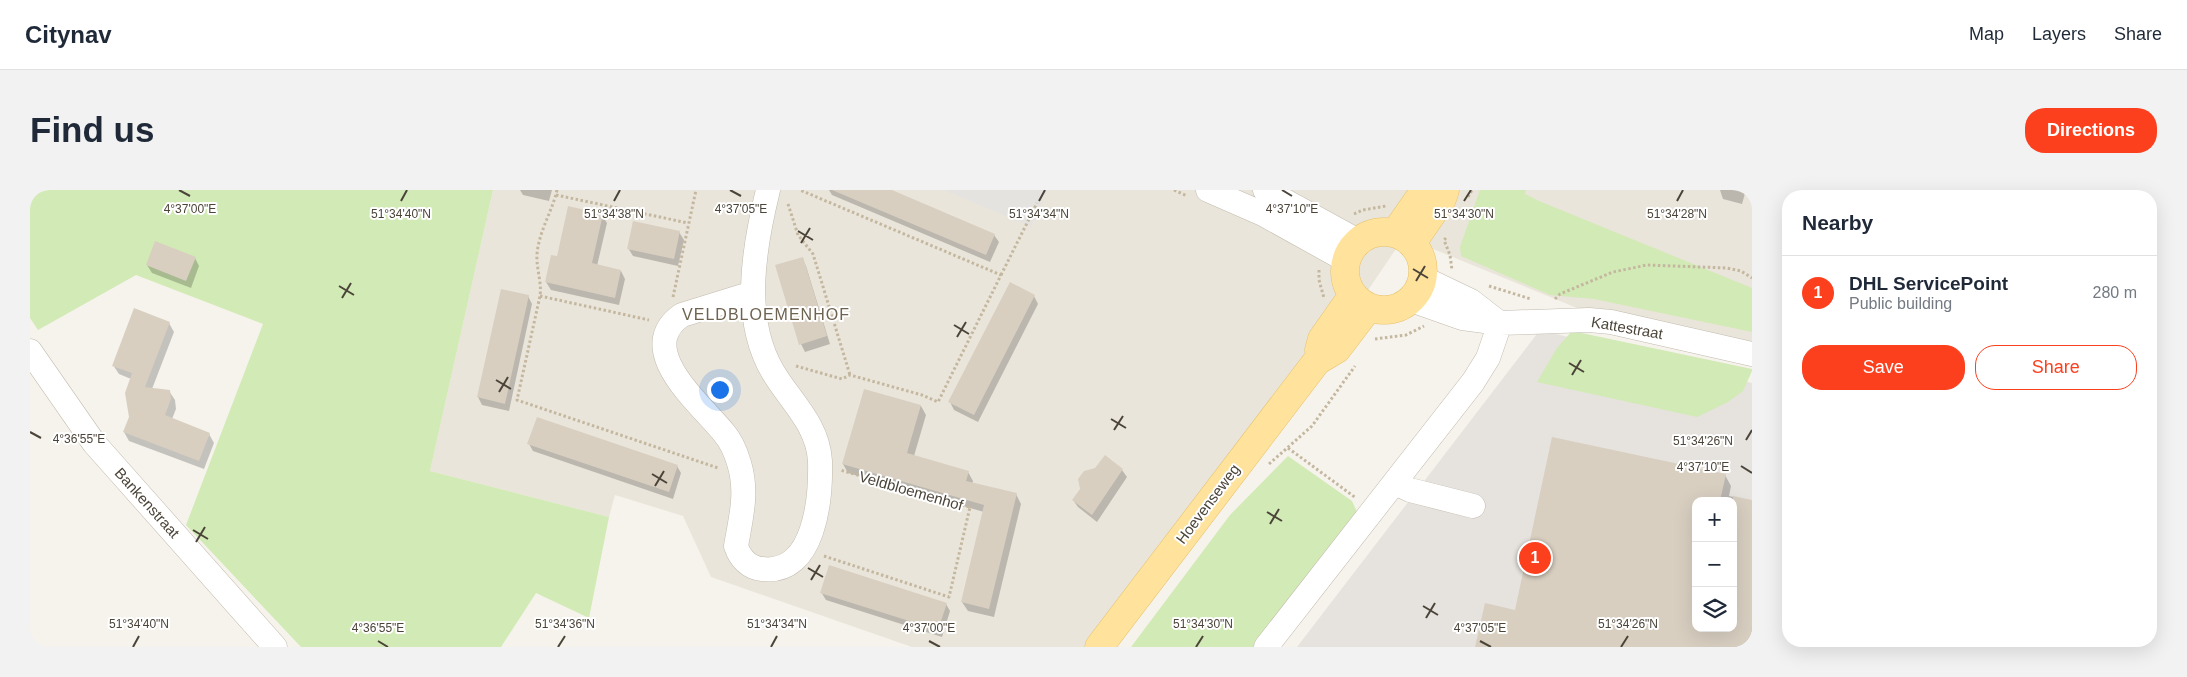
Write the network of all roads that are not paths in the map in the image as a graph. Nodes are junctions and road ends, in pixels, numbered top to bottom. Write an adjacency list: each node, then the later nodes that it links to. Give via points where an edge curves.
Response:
1 (1208, 190): 7 (street)
2 (1265, 190): 7 (street)
3 (1425, 190): 6 (main road)
4 (777, 194): 9 (street, via 756,245)
5 (1455, 198): 6 (main road, via 1442,199)
6 (1403, 238): 7 (main road, via 1375,232); 8 (main road, via 1419,253 1423,265)
7 (1352, 251): 10 (main road, via 1345,278)
8 (1417, 289): 10 (main road, via 1391,310); 11 (street, via 1450,285)
9 (753, 293): 9 (street, via 762,348 772,371 814,434 819,464 810,537 801,556 776,570 746,563 736,546 743,510 742,477 733,448 725,433 680,385 664,345 665,333 673,323 694,310)
10 (1361, 301): 17 (main road, Hoevenseweg, via 1322,339 1317,361)
11 (1500, 323): 13 (street, Kattestraat, via 1611,322); 14 (street, via 1484,367)
12 (30, 352): 16 (street, Bankenstraat, via 94,443)
13 (1752, 354)
14 (1395, 483): 15 (street); 18 (street)
15 (1473, 506)
16 (275, 647)
17 (1100, 647)
18 (1266, 647)

